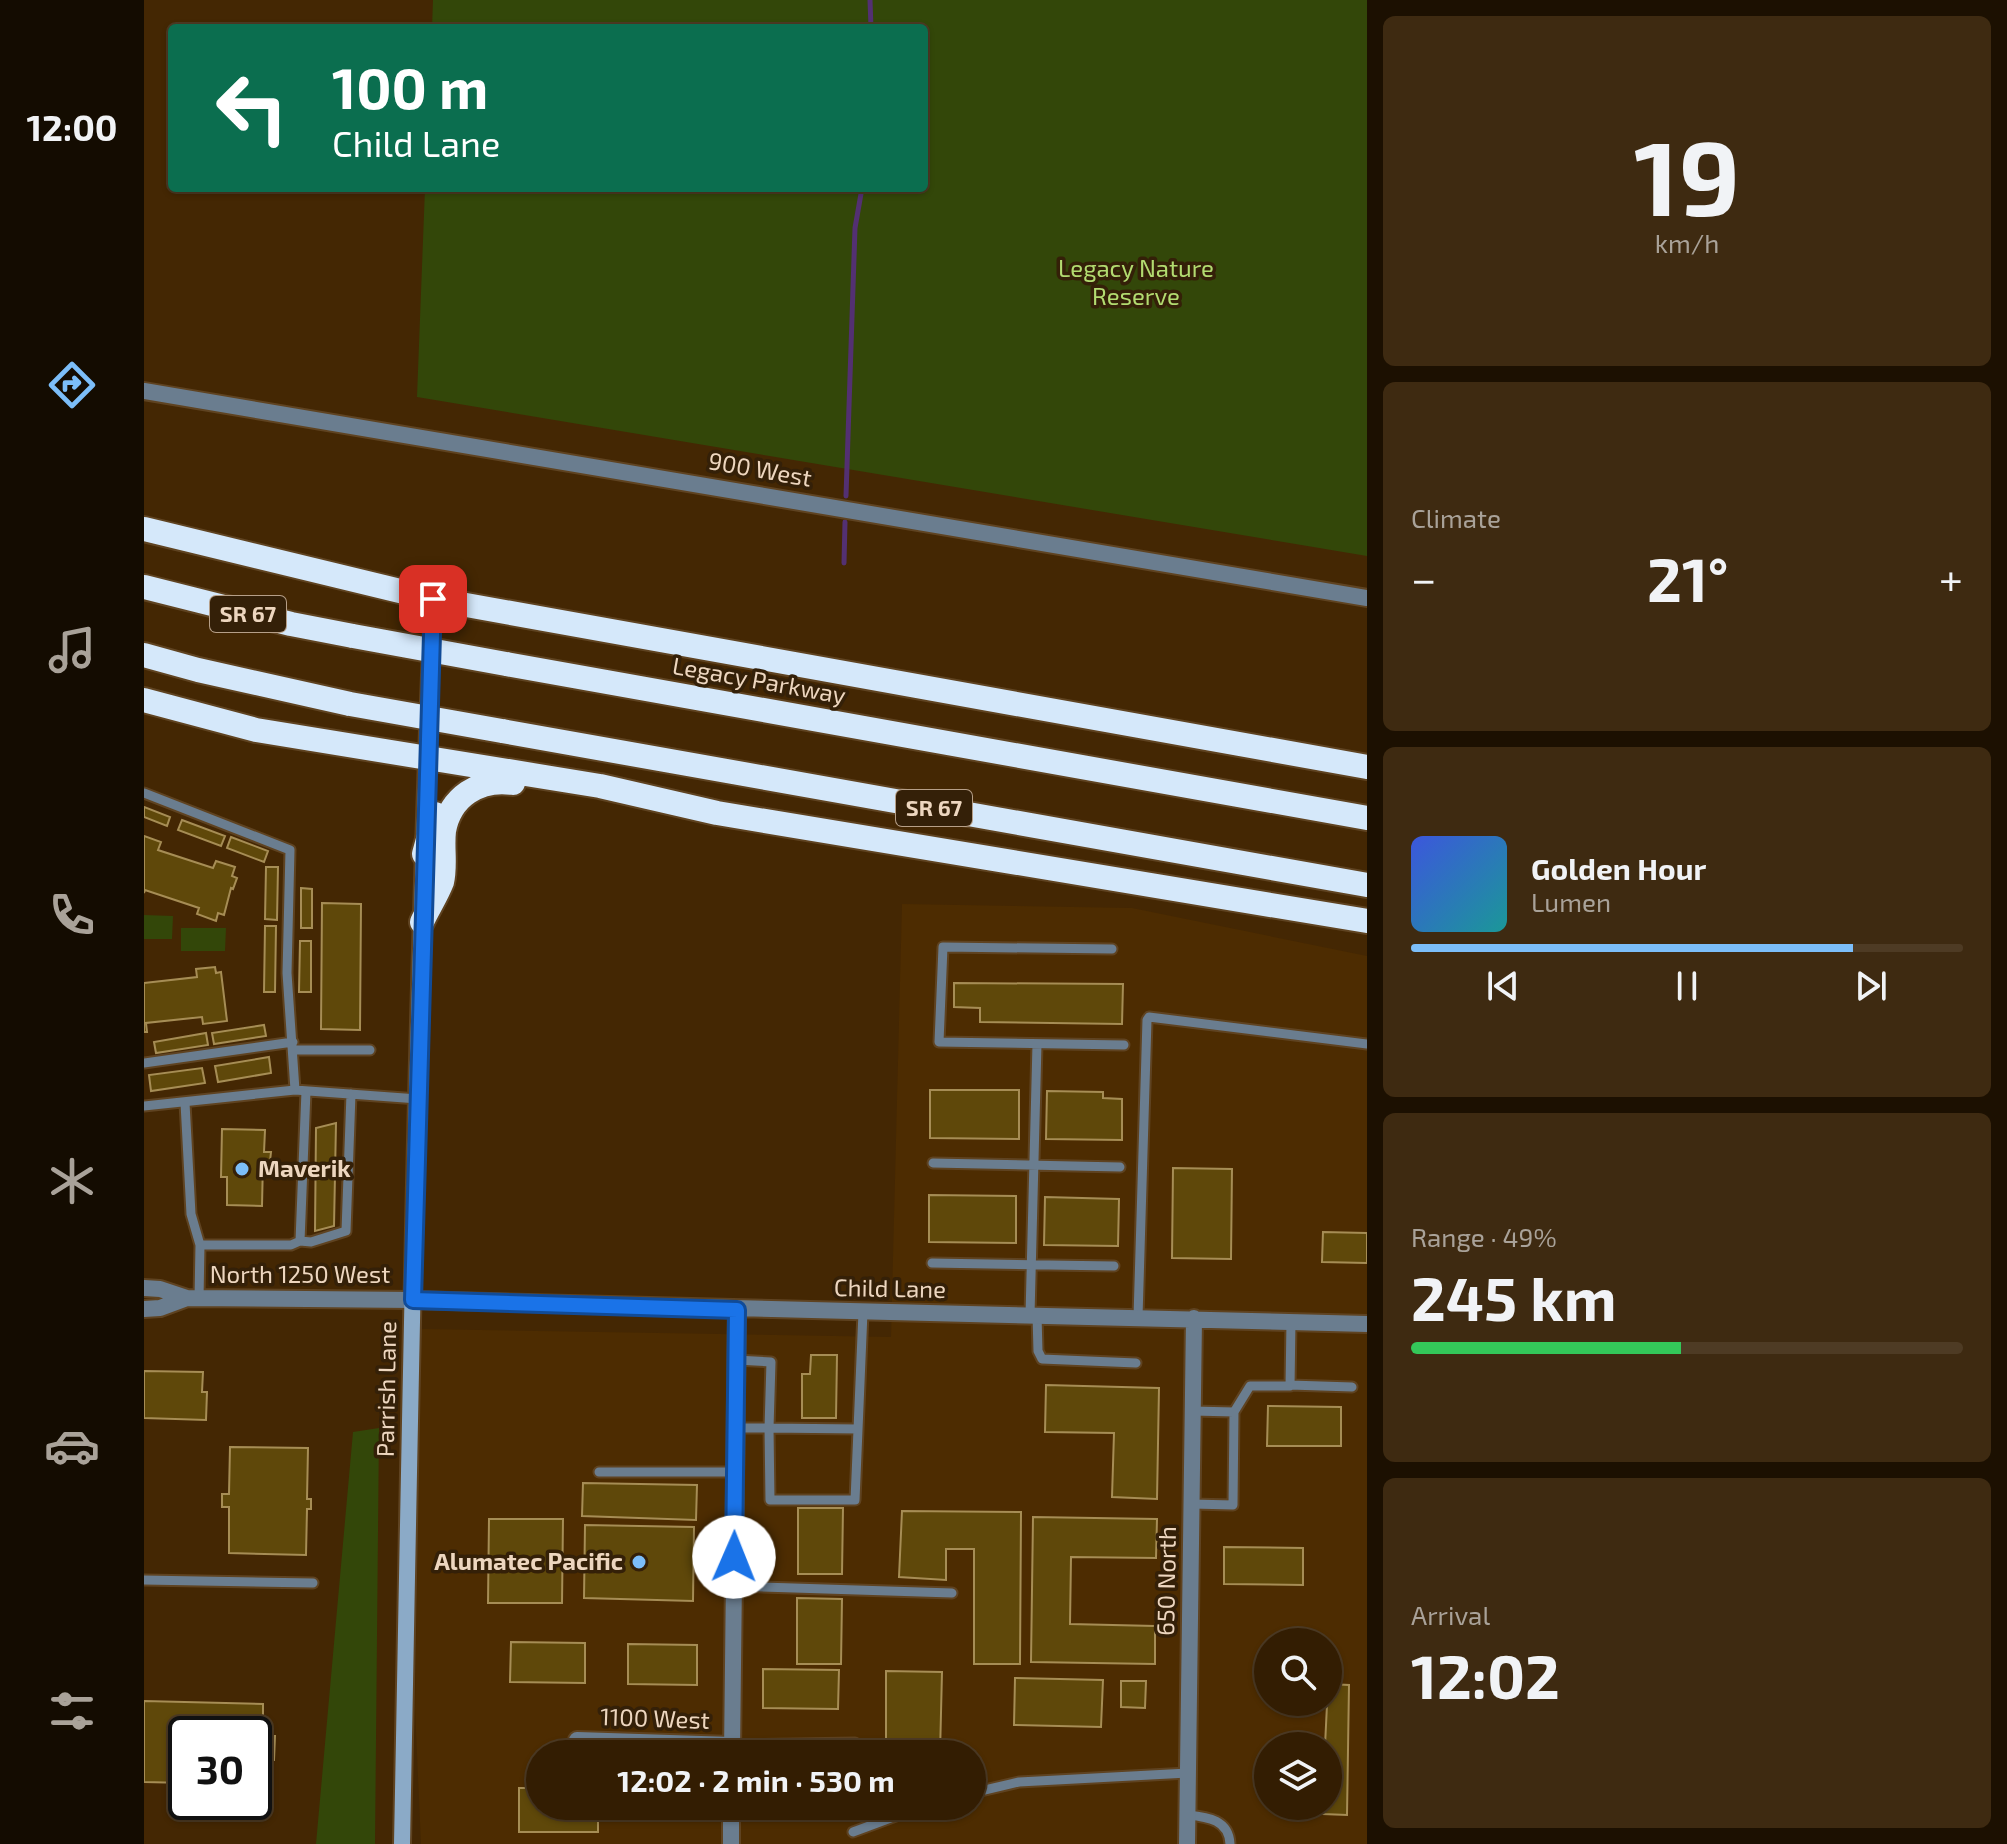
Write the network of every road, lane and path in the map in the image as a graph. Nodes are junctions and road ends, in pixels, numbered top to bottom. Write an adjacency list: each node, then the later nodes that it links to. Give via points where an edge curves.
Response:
1 (144, 391): 4 (street, 900 West)
2 (144, 529): 5 (highway)
3 (144, 587): 13 (highway, Legacy Parkway / SR 67, bridge, via 353,636)
4 (1367, 598)
5 (433, 599): 8 (main road, Parrish Lane); 9 (highway)
6 (144, 655): 15 (highway, SR 67, bridge, via 350,704)
7 (144, 700): 8 (highway, via 256,730)
8 (427, 758): 10 (highway); 14 (main road, Parrish Lane)
9 (1367, 767)
10 (490, 769): 12 (highway, via 600,786); 14 (highway, via 467,775 444,794)
11 (144, 793): 22 (lane, via 290,850 287,973)
12 (717, 813): 16 (highway); 17 (highway, via 499,781 475,786 459,799 444,829 442,880)
13 (1367, 818)
14 (424, 854): 17 (main road, Parrish Lane)
15 (1367, 885)
16 (1367, 921)
17 (422, 922): 27 (main road, Parrish Lane)
18 (1112, 949): 19 (lane, via 943,947 939,1042)
19 (1037, 1044): 21 (lane); 31 (lane)
20 (1367, 1044): 45 (lane, via 1149,1017)
21 (1124, 1045)
22 (293, 1046): 23 (lane); 24 (lane); 25 (lane)
23 (370, 1050)
24 (144, 1063)
25 (300, 1090): 26 (lane); 28 (lane); 33 (lane)
26 (351, 1094): 27 (lane); 33 (lane, via 346,1231)
27 (418, 1099): 40 (main road, Parrish Lane)
28 (185, 1103): 29 (lane); 34 (lane, via 191,1214)
29 (144, 1106)
30 (933, 1163): 31 (lane)
31 (1034, 1165): 32 (lane); 36 (lane)
32 (1120, 1167)
33 (300, 1241): 34 (lane)
34 (200, 1245): 39 (lane)
35 (932, 1263): 36 (lane)
36 (1032, 1264): 37 (lane); 44 (lane)
37 (1114, 1266)
38 (144, 1288): 39 (street, North 1250 West)
39 (193, 1298): 40 (street, North 1250 West); 41 (street, North 1250 West)
40 (413, 1300): 42 (street, Child Lane); 72 (main road, Parrish Lane)
41 (144, 1309)
42 (737, 1310): 43 (street, Child Lane); 49 (street)
43 (863, 1312): 44 (street, Child Lane); 57 (lane)
44 (1034, 1315): 45 (street, Child Lane); 50 (lane, via 1042,1359)
45 (1138, 1317): 46 (street, Child Lane)
46 (1194, 1318): 47 (street, Child Lane); 53 (street, 650 North)
47 (1291, 1322): 48 (street, Child Lane); 51 (lane)
48 (1367, 1324)
49 (736, 1360): 55 (street); 56 (lane, via 771,1362)
50 (1136, 1363)
51 (1290, 1385): 52 (lane); 54 (lane, via 1250,1386)
52 (1352, 1387)
53 (1193, 1411): 54 (lane); 60 (street, 650 North)
54 (1234, 1412): 60 (lane, via 1233,1505)
55 (735, 1428): 56 (lane); 59 (street)
56 (769, 1428): 57 (lane); 57 (lane, via 770,1500 855,1500)
57 (858, 1429)
58 (599, 1472): 59 (lane)
59 (735, 1472): 63 (street)
60 (1192, 1504): 66 (street, 650 North)
61 (144, 1580): 62 (lane)
62 (313, 1583)
63 (734, 1586): 64 (lane); 65 (street)
64 (952, 1593)
65 (732, 1740)
66 (1188, 1773): 67 (lane, via 1019,1782); 68 (street, 650 North)
67 (986, 1790)
68 (1188, 1815): 74 (street, 650 North); 75 (lane, via 1221,1823)
69 (731, 1820): 73 (street)
70 (885, 1820): 71 (lane)
71 (853, 1832)
72 (402, 1844)
73 (731, 1844)
74 (1187, 1844)
75 (1230, 1844)

